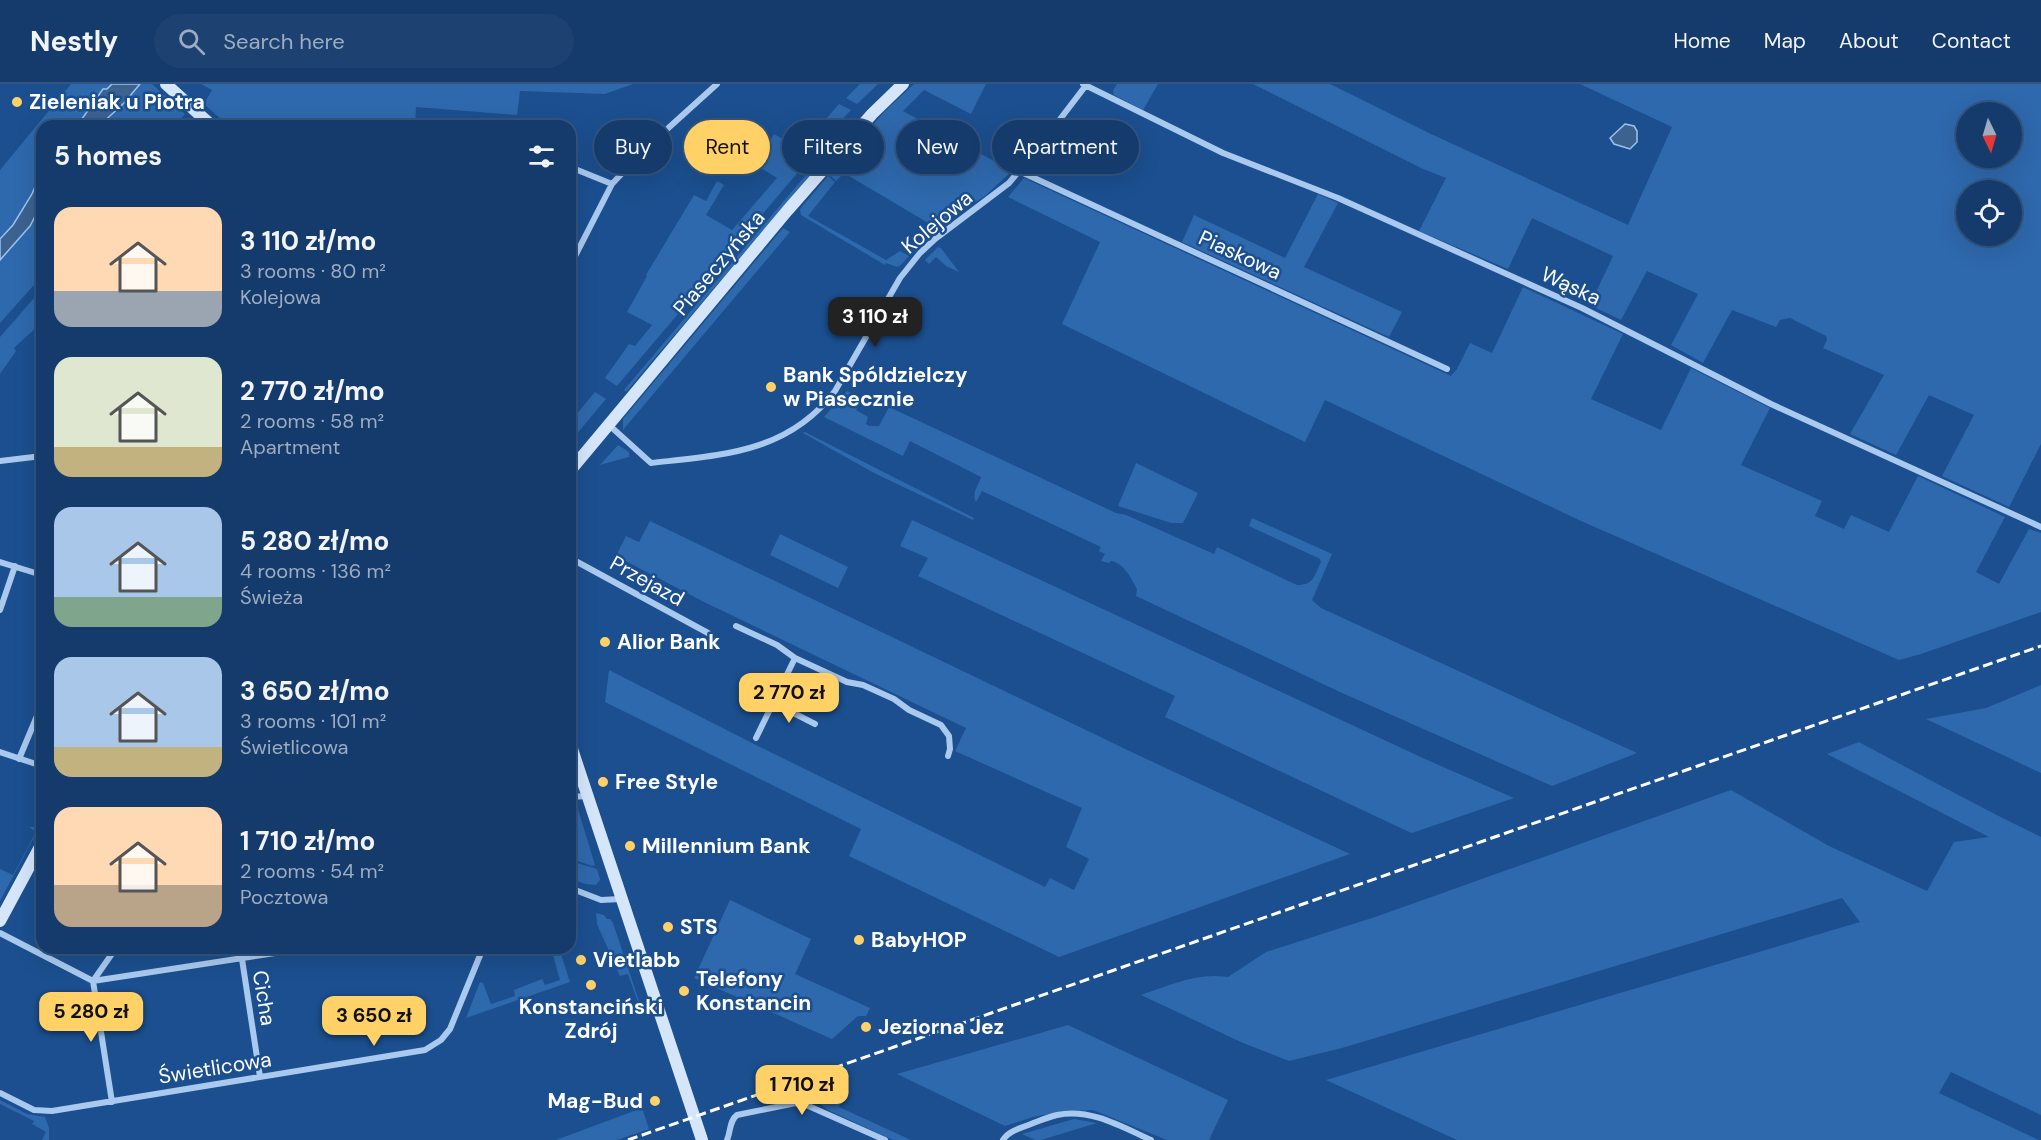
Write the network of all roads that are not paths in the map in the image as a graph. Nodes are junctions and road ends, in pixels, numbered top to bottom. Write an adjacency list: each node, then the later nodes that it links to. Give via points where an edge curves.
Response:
1 (166, 84): 5 (main road)
2 (717, 84): 10 (street)
3 (903, 84): 13 (main road, Piaseczyńska, via 795,202)
4 (1086, 85): 6 (street, Kolejowa); 17 (street, Wąska, via 1223,153 1338,198 1582,308 1771,404)
5 (206, 120)
6 (1059, 120)
7 (576, 169): 10 (street)
8 (1016, 174): 13 (street, Kolejowa, via 920,253 900,278 836,391 794,430 732,453 651,463)
9 (1025, 174): 12 (street, Piaskowa)
10 (612, 184): 11 (street)
11 (576, 254)
12 (1447, 369)
13 (609, 424): 16 (main road, Piaseczyńska)
14 (36, 457): 15 (street)
15 (0, 460)
16 (576, 464)
17 (2041, 527)
18 (576, 561): 24 (street, Przejazd)
19 (0, 562): 20 (street)
20 (15, 566): 21 (street); 22 (street)
21 (36, 573)
22 (0, 610)
23 (736, 627): 25 (street, via 777,645)
24 (708, 633)
25 (795, 658): 26 (street); 31 (street, via 894,699 941,725 949,736)
26 (774, 703): 28 (street); 29 (street)
27 (36, 718): 32 (street)
28 (815, 724)
29 (756, 738)
30 (0, 752): 32 (street)
31 (948, 756)
32 (19, 759): 34 (street)
33 (576, 761): 35 (main road)
34 (36, 764)
35 (588, 796): 36 (street); 39 (main road)
36 (576, 797)
37 (36, 854): 40 (main road)
38 (576, 890): 39 (street, via 601,900)
39 (621, 899): 52 (main road)
40 (0, 921)
41 (0, 933): 42 (street)
42 (36, 952)
43 (41, 954): 48 (street)
44 (112, 954): 48 (street)
45 (272, 954): 47 (street)
46 (481, 954): 49 (street, Świetlicowa, via 450,1029 430,1048)
47 (242, 959): 48 (street); 49 (street, Cicha)
48 (93, 981): 51 (street)
49 (260, 1077): 51 (street, Świetlicowa)
50 (0, 1094): 51 (street, Świetlicowa, via 41,1112)
51 (112, 1101)
52 (702, 1140)
53 (727, 1140): 54 (street, via 737,1115 796,1102)
54 (885, 1140)
55 (1003, 1140): 56 (street, via 1017,1129 1049,1118 1083,1113)
56 (1151, 1140)

